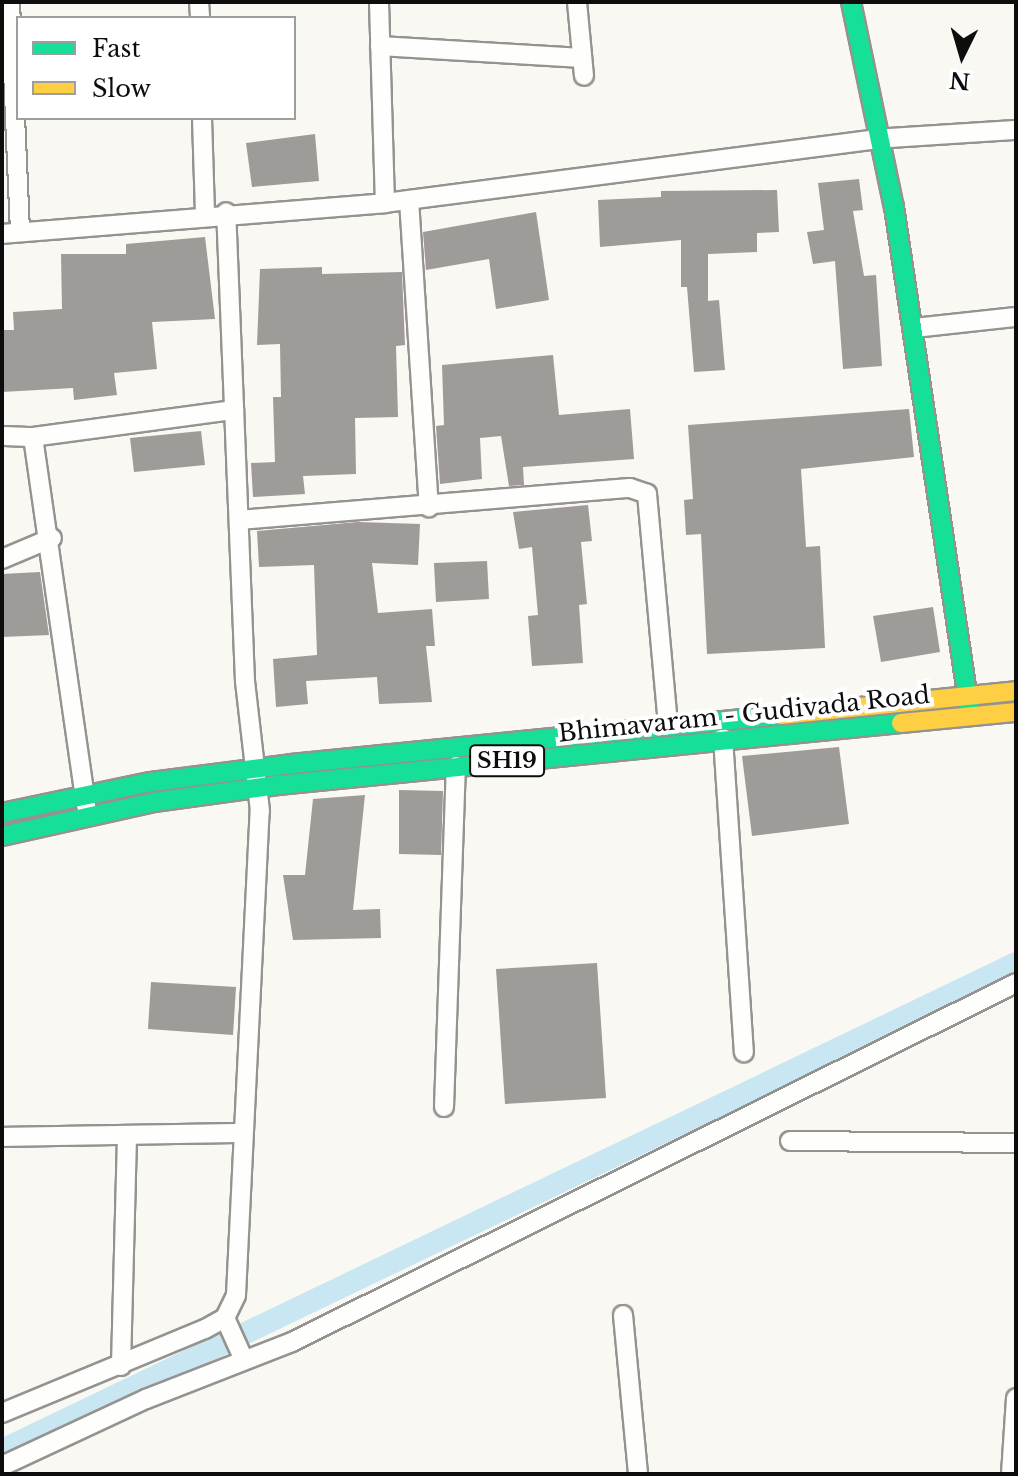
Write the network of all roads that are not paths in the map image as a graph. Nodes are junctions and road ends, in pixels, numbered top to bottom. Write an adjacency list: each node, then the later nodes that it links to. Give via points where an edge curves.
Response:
1 (10, 2): 6 (street)
2 (379, 2): 5 (street)
3 (577, 2): 5 (street, via 583,67)
4 (851, 2): 9 (main road)
5 (380, 46): 11 (street)
6 (6, 52): 14 (street)
7 (202, 120): 13 (street)
8 (1016, 130): 9 (street)
9 (875, 139): 10 (street); 16 (main road, via 894,207)
10 (409, 200): 11 (street); 20 (street)
11 (385, 203): 12 (street)
12 (226, 212): 13 (street); 17 (street)
13 (205, 213): 14 (street)
14 (11, 233)
15 (1016, 317): 16 (street)
16 (914, 328): 25 (main road)
17 (234, 410): 19 (street); 21 (street)
18 (2, 436): 19 (street)
19 (33, 437): 22 (street)
20 (429, 507): 21 (street); 28 (street, via 630,488 647,494)
21 (239, 520): 31 (street)
22 (52, 538): 23 (street); 33 (street)
23 (2, 559)
24 (1016, 691): 25 (main road, Bhimavaram - Gudivada Road / SH19)
25 (968, 695): 27 (main road); 28 (main road, Bhimavaram - Gudivada Road / SH19)
26 (1016, 712): 27 (main road, Bhimavaram - Gudivada Road / SH19)
27 (970, 716): 29 (main road, Bhimavaram - Gudivada Road / SH19)
28 (668, 723): 31 (main road, Bhimavaram - Gudivada Road / SH19)
29 (723, 738): 30 (main road, Bhimavaram - Gudivada Road / SH19); 38 (street)
30 (456, 766): 32 (main road, Bhimavaram - Gudivada Road / SH19); 39 (street)
31 (257, 770): 32 (street); 33 (main road, Bhimavaram - Gudivada Road / SH19)
32 (259, 789): 35 (main road, Bhimavaram - Gudivada Road / SH19); 40 (street)
33 (84, 794): 34 (main road, Bhimavaram - Gudivada Road / SH19); 35 (street)
34 (2, 813)
35 (89, 816): 36 (main road, Bhimavaram - Gudivada Road / SH19)
36 (2, 836)
37 (1016, 983): 47 (street, via 461,1260)
38 (744, 1052)
39 (444, 1107)
40 (242, 1133): 41 (street); 46 (street, via 236,1295)
41 (127, 1135): 42 (street); 48 (street)
42 (2, 1137)
43 (790, 1141): 44 (street)
44 (1016, 1143)
45 (623, 1315): 52 (street)
46 (226, 1319): 47 (street); 48 (street)
47 (244, 1359): 51 (street)
48 (121, 1366): 50 (street)
49 (1016, 1398): 53 (street)
50 (2, 1413)
51 (2, 1466)
52 (638, 1474)
53 (1011, 1474)

